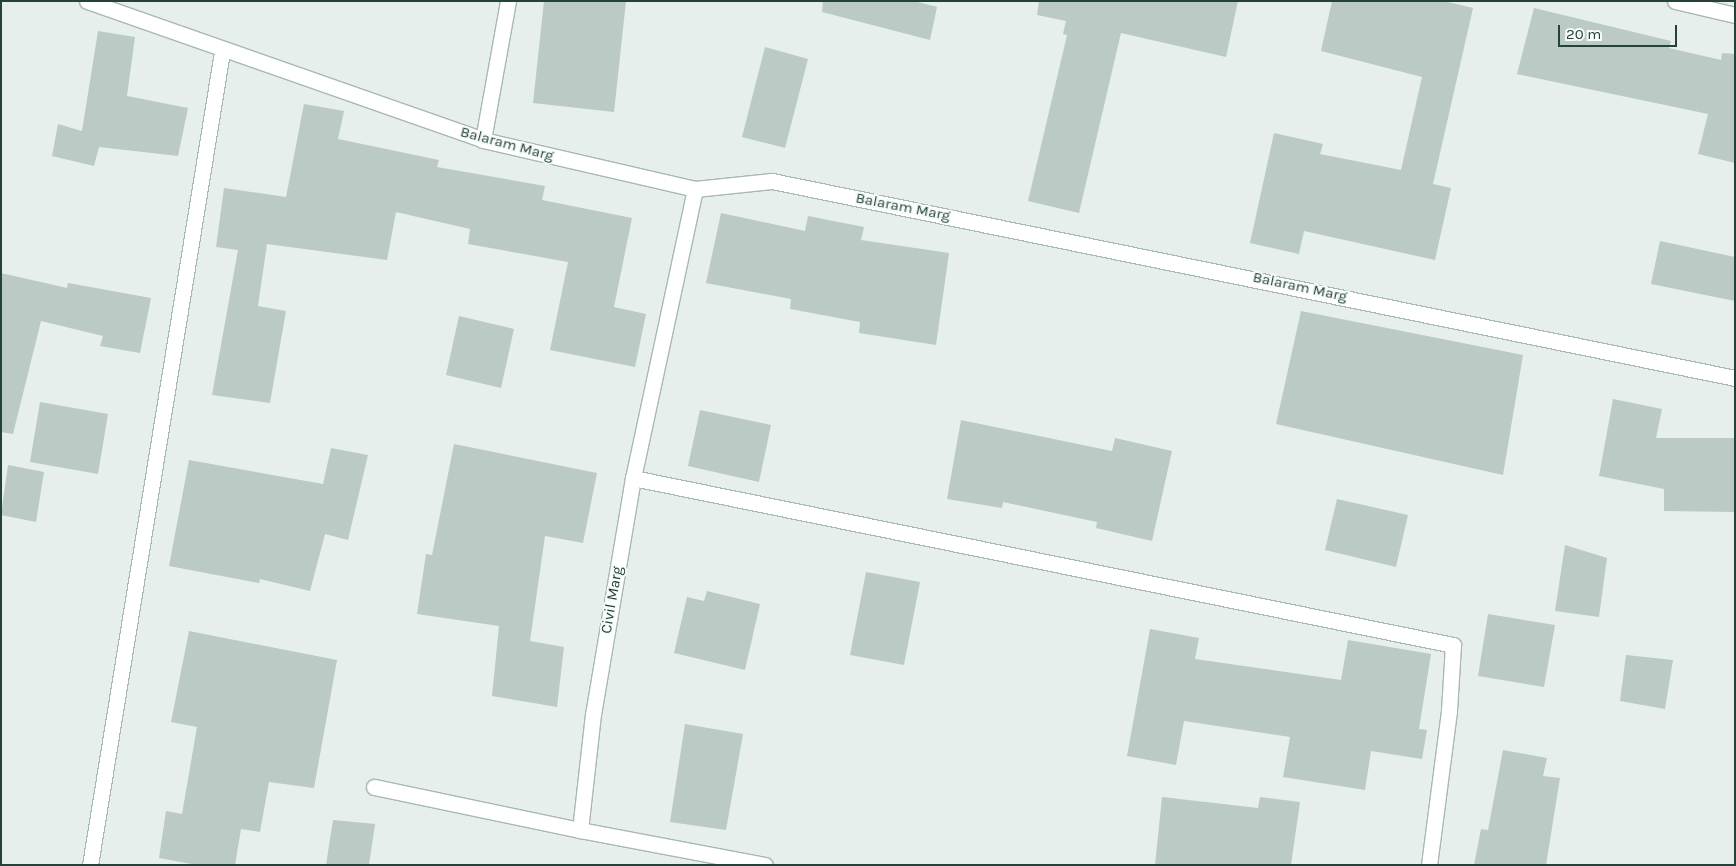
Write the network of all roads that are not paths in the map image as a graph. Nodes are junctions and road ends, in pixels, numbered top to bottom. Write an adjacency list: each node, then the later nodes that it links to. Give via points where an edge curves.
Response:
1 (87, 1): 5 (street, Balaram Marg)
2 (508, 1): 6 (street)
3 (1675, 1): 4 (street)
4 (1735, 15)
5 (222, 52): 6 (street, Balaram Marg); 12 (street)
6 (483, 140): 7 (street, Balaram Marg)
7 (695, 189): 8 (street, Balaram Marg, via 772,181); 9 (street, Civil Marg)
8 (1735, 378)
9 (633, 478): 11 (street, Civil Marg, via 593,714); 14 (street, via 1453,645 1449,711)
10 (374, 787): 11 (street)
11 (580, 830): 13 (street)
12 (90, 865)
13 (765, 865)
14 (1429, 865)

